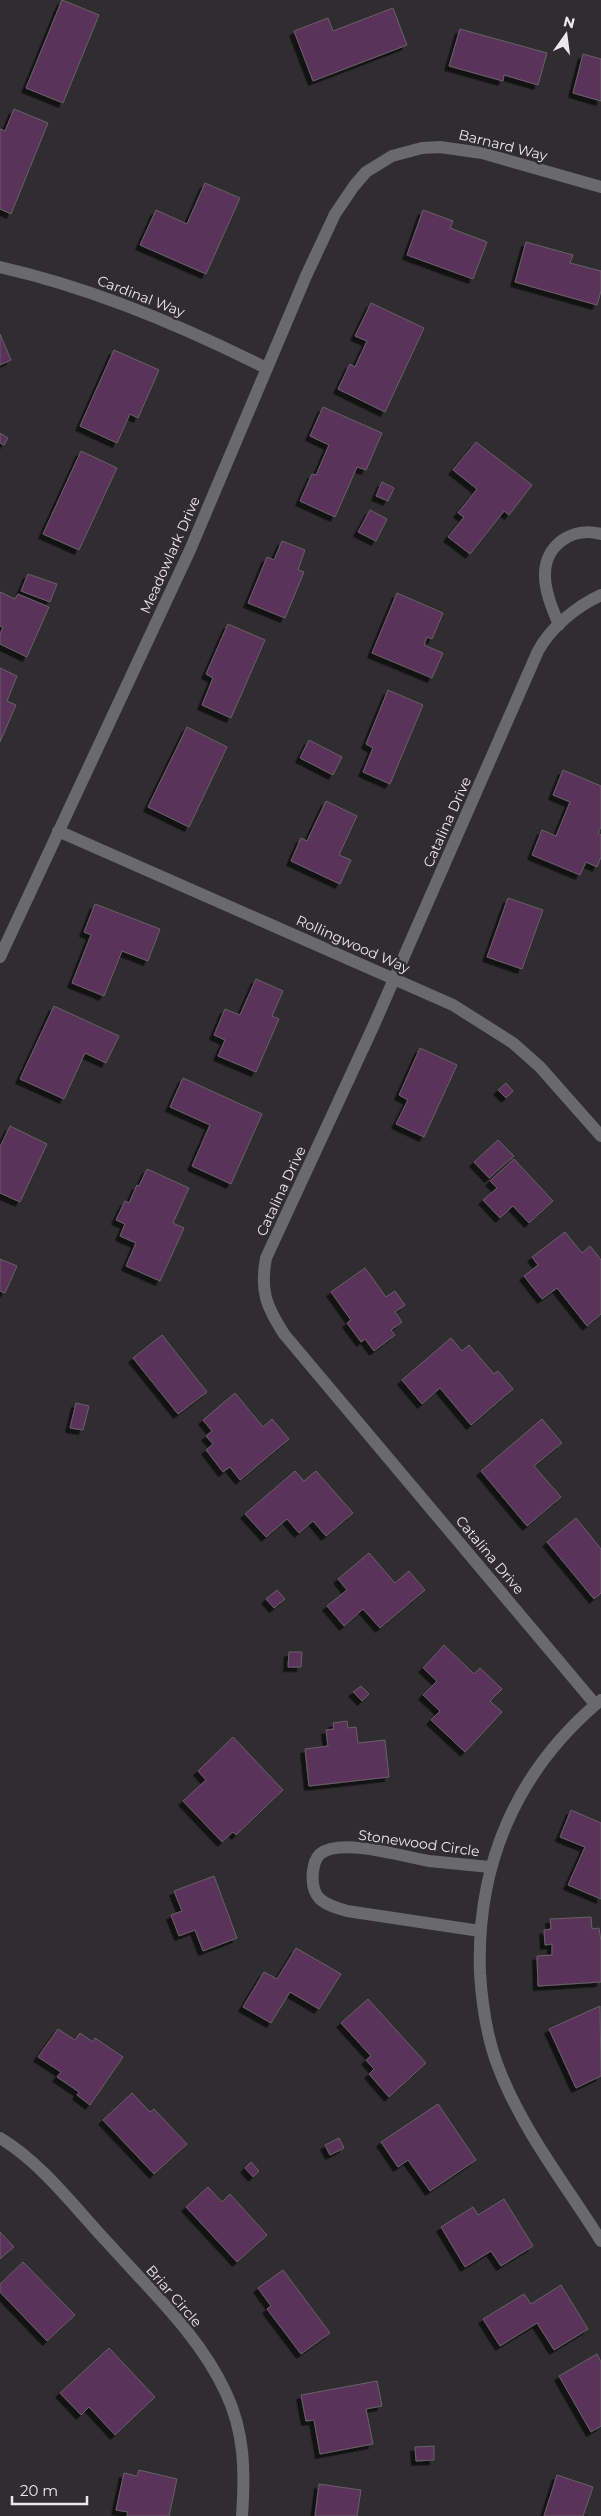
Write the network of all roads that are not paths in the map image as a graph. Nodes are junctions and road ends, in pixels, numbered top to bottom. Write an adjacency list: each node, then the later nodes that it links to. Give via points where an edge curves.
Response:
1 (371, 169): 2 (street, Barnard Way, via 392,156 440,146 482,153); 4 (street, Meadowlark Drive, via 354,186 335,214)
2 (601, 187)
3 (0, 267): 4 (street, Cardinal Way, via 97,295 193,332)
4 (266, 368): 8 (street, Meadowlark Drive, via 190,550)
5 (601, 534): 7 (street, via 581,531 568,535 551,553 544,576)
6 (601, 595): 7 (street, Catalina Drive, via 577,609)
7 (559, 625): 10 (street, Catalina Drive, via 538,651)
8 (58, 831): 9 (street, Meadowlark Drive); 10 (street, Rollingwood Way)
9 (0, 956)
10 (394, 978): 11 (street, Rollingwood Way, via 453,1005 513,1043 566,1094); 12 (street, Catalina Drive, via 266,1258 264,1296 272,1315 300,1353)
11 (601, 1136)
12 (598, 1702): 13 (street, via 559,1740 536,1770 516,1803)
13 (490, 1867): 14 (street); 14 (street, Stonewood Circle, via 358,1848 331,1849 314,1862 311,1885 327,1906)
14 (480, 1931): 16 (street, via 484,2014 498,2068 520,2116)
15 (0, 2138): 17 (street, Briar Circle, via 36,2166 62,2193 167,2309 210,2364 238,2424 244,2455)
16 (601, 2242)
17 (242, 2516)

